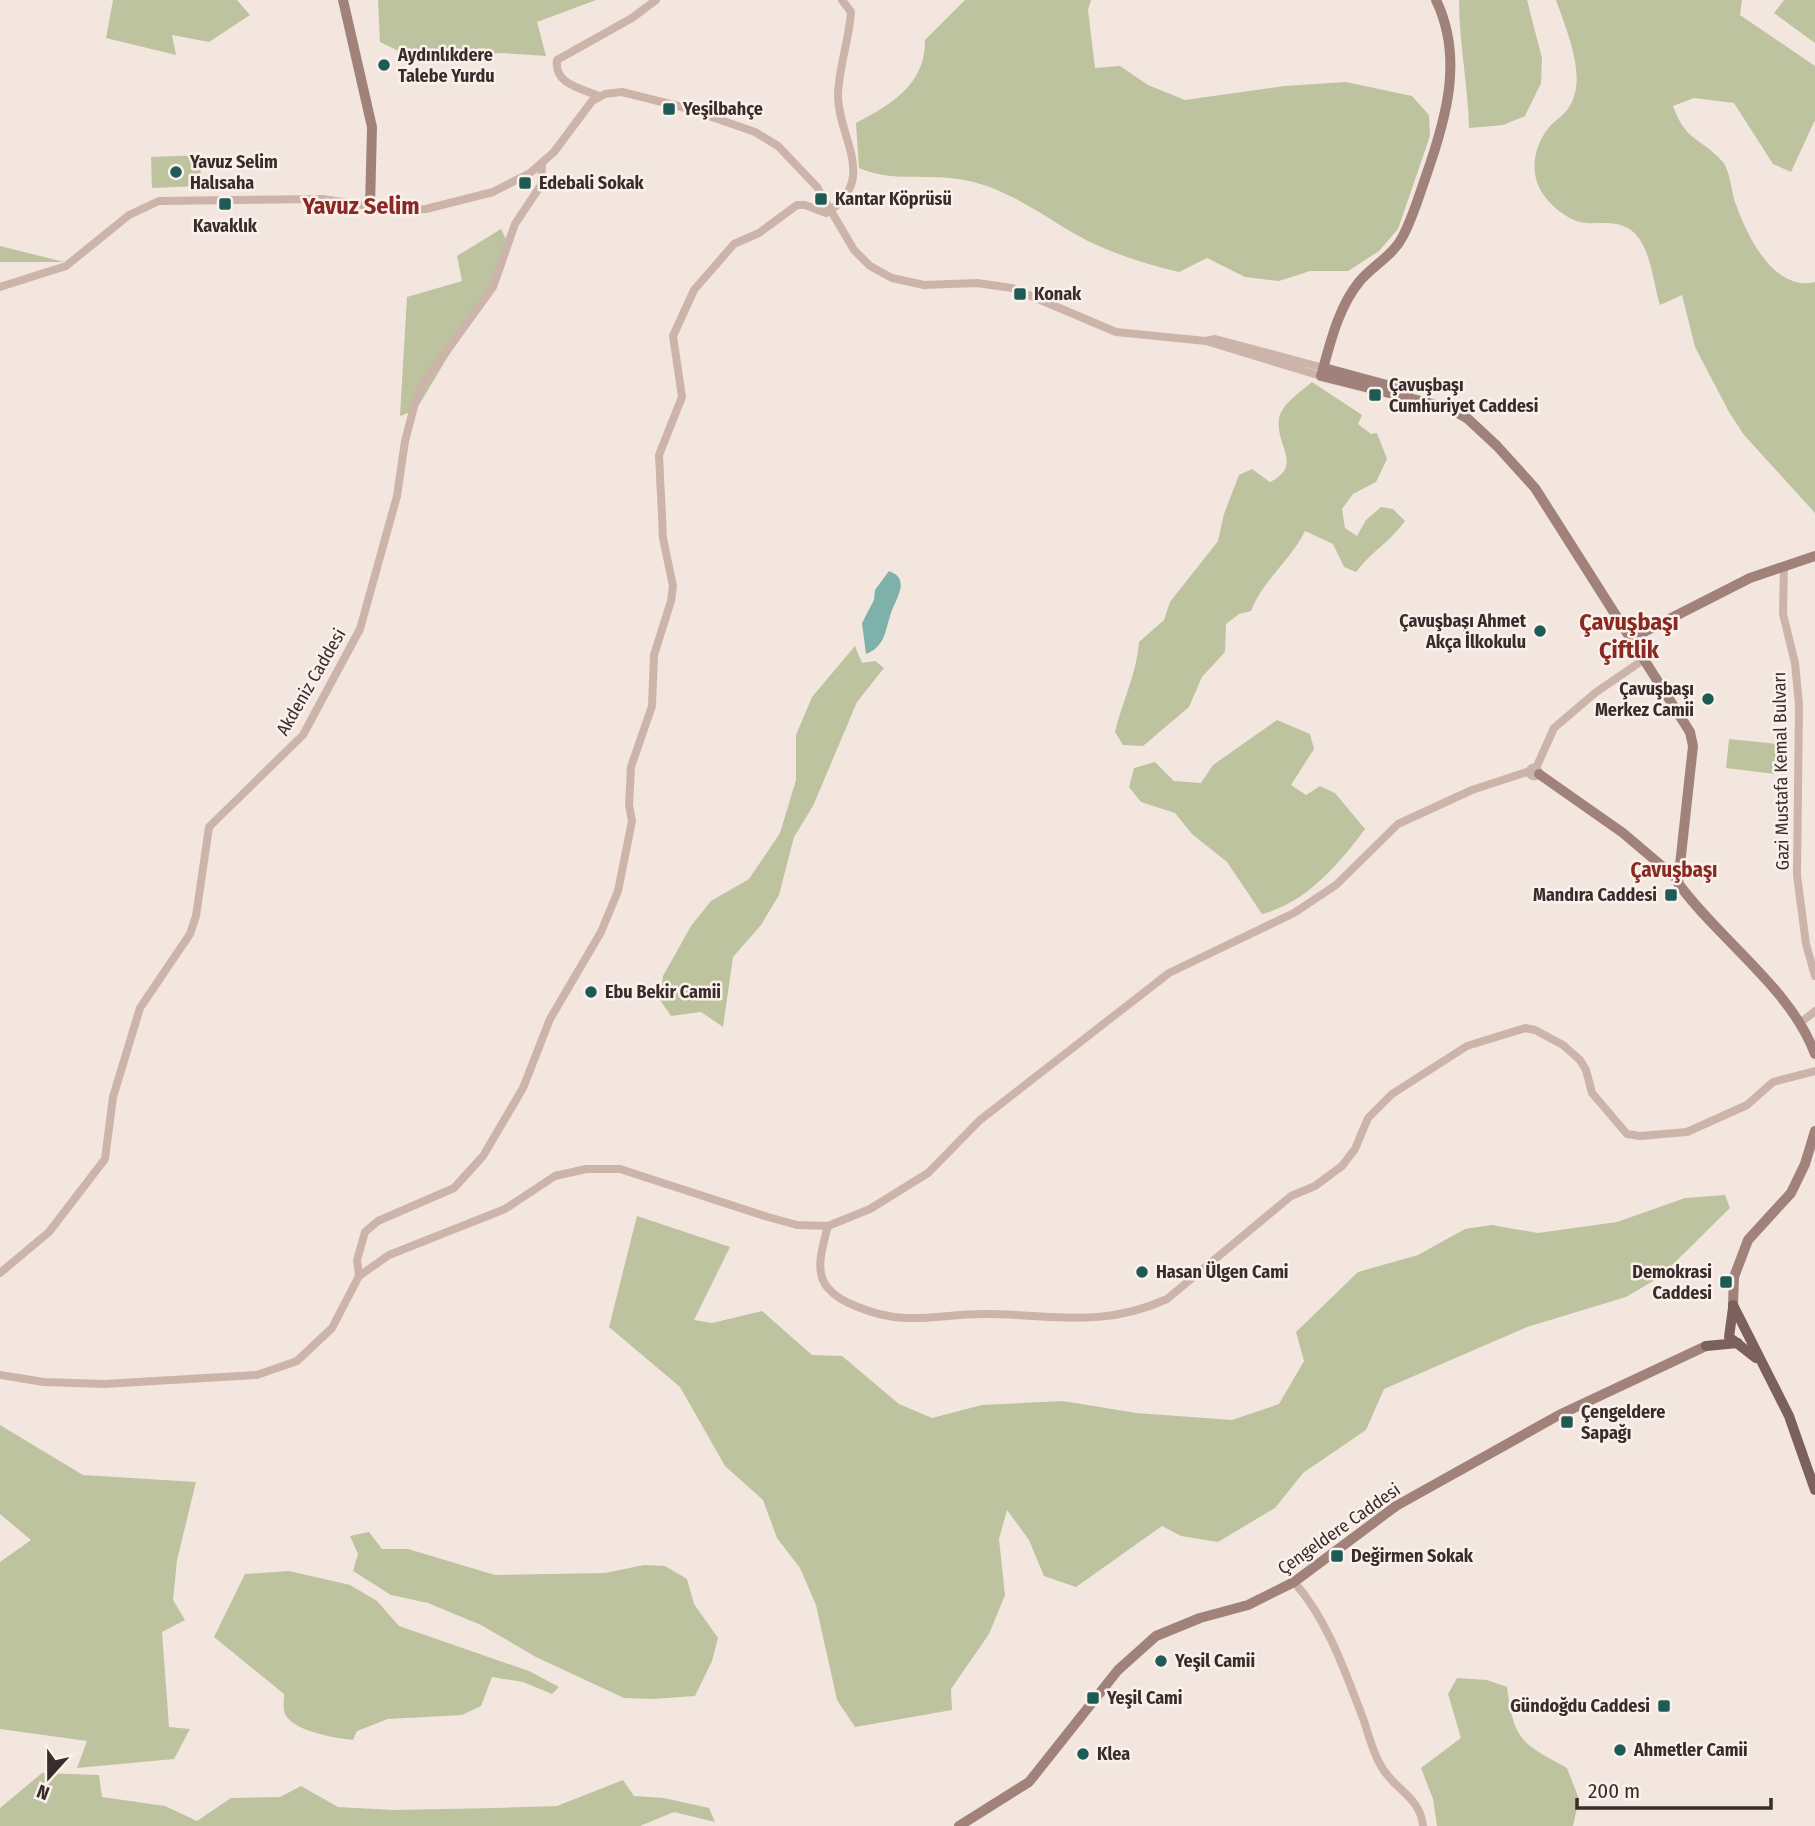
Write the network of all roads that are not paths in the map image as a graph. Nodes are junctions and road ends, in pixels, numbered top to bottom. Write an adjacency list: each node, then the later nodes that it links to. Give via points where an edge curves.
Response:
1 (343, 0): 7 (main road, via 372,127)
2 (656, 0): 5 (street, via 632,19 557,60 561,80)
3 (842, 0): 8 (street, via 851,12 838,107 855,177)
4 (1436, 0): 10 (main road, via 1448,40 1450,102 1439,140 1403,237 1359,282 1345,304)
5 (599, 96): 6 (street); 8 (street, via 622,92 643,96 755,132 788,154)
6 (542, 163): 7 (street, via 517,181 480,196 412,211); 24 (street, Akdeniz Caddesi, via 541,185 515,224 493,287 423,384 409,419 397,496 360,629 303,735 209,827 196,916 190,934 140,1008 113,1097 104,1159 49,1231)
7 (370, 207): 9 (street, via 298,198 159,201 129,215 66,266)
8 (831, 210): 10 (street, via 862,258 901,281 1012,288 1116,332 1206,341); 25 (street, via 823,213 797,205 759,233 734,244 694,290 673,336 682,397 659,455 663,538 673,586 654,655 652,706 631,767 632,821 618,891 601,932 550,1019 523,1088 483,1156 454,1188 378,1221 365,1232 357,1260)
9 (0, 287)
10 (1322, 372): 13 (main road, via 1449,408 1468,419 1535,488)
11 (1815, 556): 12 (main road)
12 (1784, 566): 13 (main road, via 1750,578); 17 (street, Gazi Mustafa Kemal Bulvarı, via 1783,614 1796,663 1799,705 1797,875)
13 (1630, 639): 14 (main road)
14 (1643, 660): 15 (street, via 1554,727); 16 (main road, via 1690,733 1693,746)
15 (1535, 771): 16 (main road, via 1623,833); 23 (street, via 1472,790 1398,824 1336,885 1294,913 1169,973 980,1120 928,1173 870,1209)
16 (1676, 878): 19 (main road, via 1695,906 1748,959)
17 (1815, 976)
18 (1815, 1011): 19 (street)
19 (1799, 1024): 20 (main road)
20 (1815, 1054)
21 (1815, 1071): 23 (street, via 1773,1082 1747,1105 1687,1132 1640,1136 1627,1133 1592,1093 1580,1060 1535,1030 1525,1028 1466,1046 1392,1094 1368,1118 1342,1166 1315,1186 1291,1196 1167,1298 1143,1310 1083,1320 981,1314 895,1320 869,1312 843,1301 821,1276)
22 (1815, 1131): 26 (main road, via 1791,1193 1748,1240 1734,1277)
23 (828, 1226): 25 (street, via 797,1225 620,1169 586,1169 555,1176 505,1209 389,1255)
24 (0, 1273)
25 (359, 1276): 32 (street, via 332,1328 314,1346 296,1361 257,1375 104,1384)
26 (1733, 1305): 27 (main road); 28 (main road)
27 (1731, 1329): 28 (main road); 29 (main road, via 1729,1337); 30 (main road)
28 (1745, 1330): 29 (main road, via 1743,1341); 31 (main road)
29 (1735, 1343): 30 (main road); 31 (main road)
30 (1706, 1346): 34 (main road, Çengeldere Caddesi, via 1559,1415 1396,1506)
31 (1763, 1364): 33 (main road, via 1789,1416)
32 (0, 1375)
33 (1815, 1490)
34 (1294, 1582): 35 (main road, Çengeldere Caddesi, via 1248,1605 1156,1636 1118,1670 1029,1782); 36 (street, via 1310,1600 1347,1678 1381,1768 1412,1796)
35 (959, 1826)
36 (1423, 1826)

